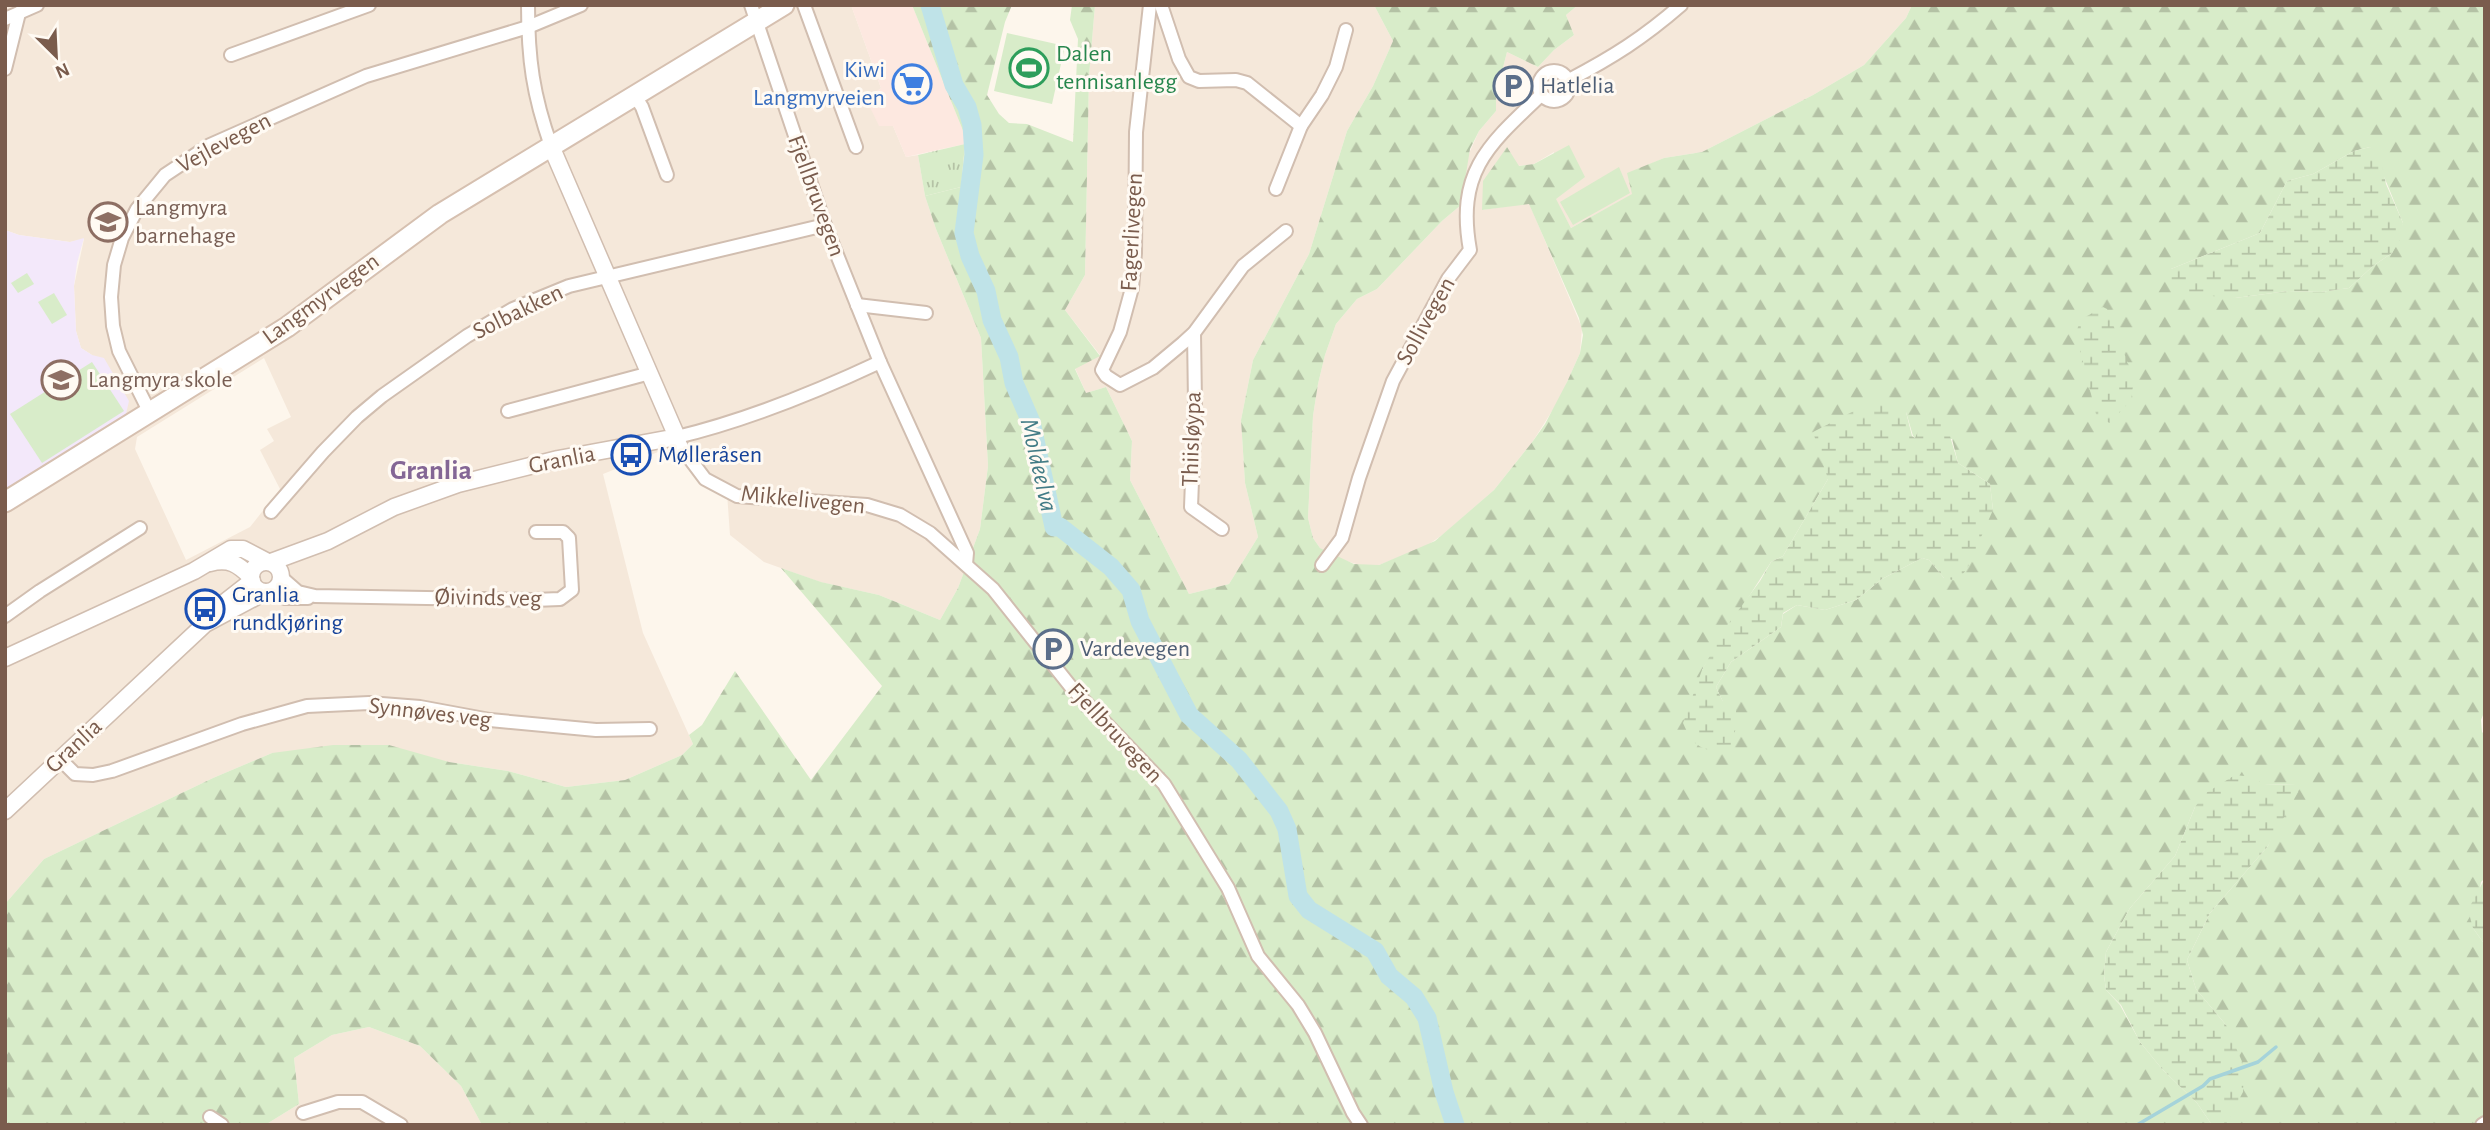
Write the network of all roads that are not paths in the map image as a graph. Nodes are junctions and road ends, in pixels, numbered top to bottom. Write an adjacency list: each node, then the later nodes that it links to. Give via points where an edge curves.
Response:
1 (37, 5): 10 (street)
2 (369, 5): 15 (street)
3 (528, 5): 13 (street, Mikkelivegen)
4 (581, 5): 13 (street, Vejlevegen)
5 (784, 5): 11 (main road, Langmyrvegen)
6 (804, 5): 22 (street)
7 (1150, 5): 30 (street, Fagerlivegen, via 1136,132 1132,288 1120,332 1102,370 1120,385 1130,381)
8 (1161, 5): 20 (street, via 1189,77 1199,82 1247,83)
9 (1681, 5): 17 (street, Sollivegen, via 1629,47)
10 (19, 13): 12 (street); 16 (street)
11 (753, 14): 19 (main road, Langmyrvegen); 25 (street, Fjellbruvegen)
12 (5, 19)
13 (528, 27): 21 (street, Mikkelivegen, via 533,91); 33 (street, Vejlevegen, via 366,76 210,145 154,186 117,251 111,297 118,351)
14 (1346, 30): 20 (street, via 1336,66)
15 (231, 55)
16 (5, 69)
17 (1569, 80): 18 (street, Sollivegen, via 1562,99 1548,100); 18 (street, Sollivegen, via 1559,71 1545,73 1539,86)
18 (1542, 95): 43 (street, Sollivegen, via 1504,130 1473,175 1466,225 1471,250 1448,279 1393,381 1342,538)
19 (635, 96): 21 (main road, Langmyrvegen); 23 (street)
20 (1301, 126): 24 (street)
21 (551, 146): 27 (street, Mikkelivegen); 33 (main road, Langmyrvegen, via 415,231 287,327)
22 (856, 147)
23 (667, 175)
24 (1276, 188)
25 (825, 225): 27 (street, Solbakken); 28 (street, Fjellbruvegen)
26 (1286, 231): 30 (street, Fagerlivegen, via 1243,266)
27 (608, 277): 32 (street, Mikkelivegen); 37 (street, Solbakken, via 530,300 414,371 357,417)
28 (857, 306): 29 (street); 31 (street, Fjellbruvegen)
29 (926, 313)
30 (1194, 333): 39 (street, Thiisløypa, via 1191,507)
31 (880, 362): 35 (street, Granlia, via 769,410); 42 (street, Fjellbruvegen, via 967,553)
32 (650, 373): 34 (street); 35 (street, Mikkelivegen)
33 (149, 411): 36 (main road, Langmyrvegen)
34 (508, 411)
35 (677, 437): 42 (street, Mikkelivegen, via 705,479 737,496 867,505 900,515); 44 (street, Granlia, via 458,484 394,507)
36 (5, 502)
37 (271, 512)
38 (140, 528): 48 (street)
39 (1222, 529)
40 (536, 532): 47 (street, Øivinds veg, via 563,532 569,538 572,590 560,598)
41 (208, 564): 44 (street, via 237,548 254,553); 45 (street, via 235,563); 50 (street)
42 (966, 564): 58 (street, Fjellbruvegen, via 993,589 1071,687 1164,784 1228,888 1258,956 1315,1033)
43 (1322, 565)
44 (275, 569): 45 (street, Granlia, via 255,566); 46 (street, Granlia, via 278,587); 47 (street, Øivinds veg, via 298,592)
45 (251, 579): 46 (street, via 256,589); 49 (street, Granlia, via 210,614)
46 (267, 592): 47 (street, Øivinds veg, via 285,598); 49 (street, Granlia)
47 (315, 596)
48 (5, 616)
49 (205, 624): 52 (street, Granlia)
50 (5, 658)
51 (649, 729): 52 (street, Synnøves veg, via 582,729 369,703 307,706 253,720 101,774 75,774)
52 (60, 759): 53 (street, Granlia)
53 (5, 811)
54 (303, 1113): 57 (street, via 338,1102 362,1102)
55 (210, 1117): 56 (street)
56 (222, 1125)
57 (401, 1125)
58 (1361, 1125)

